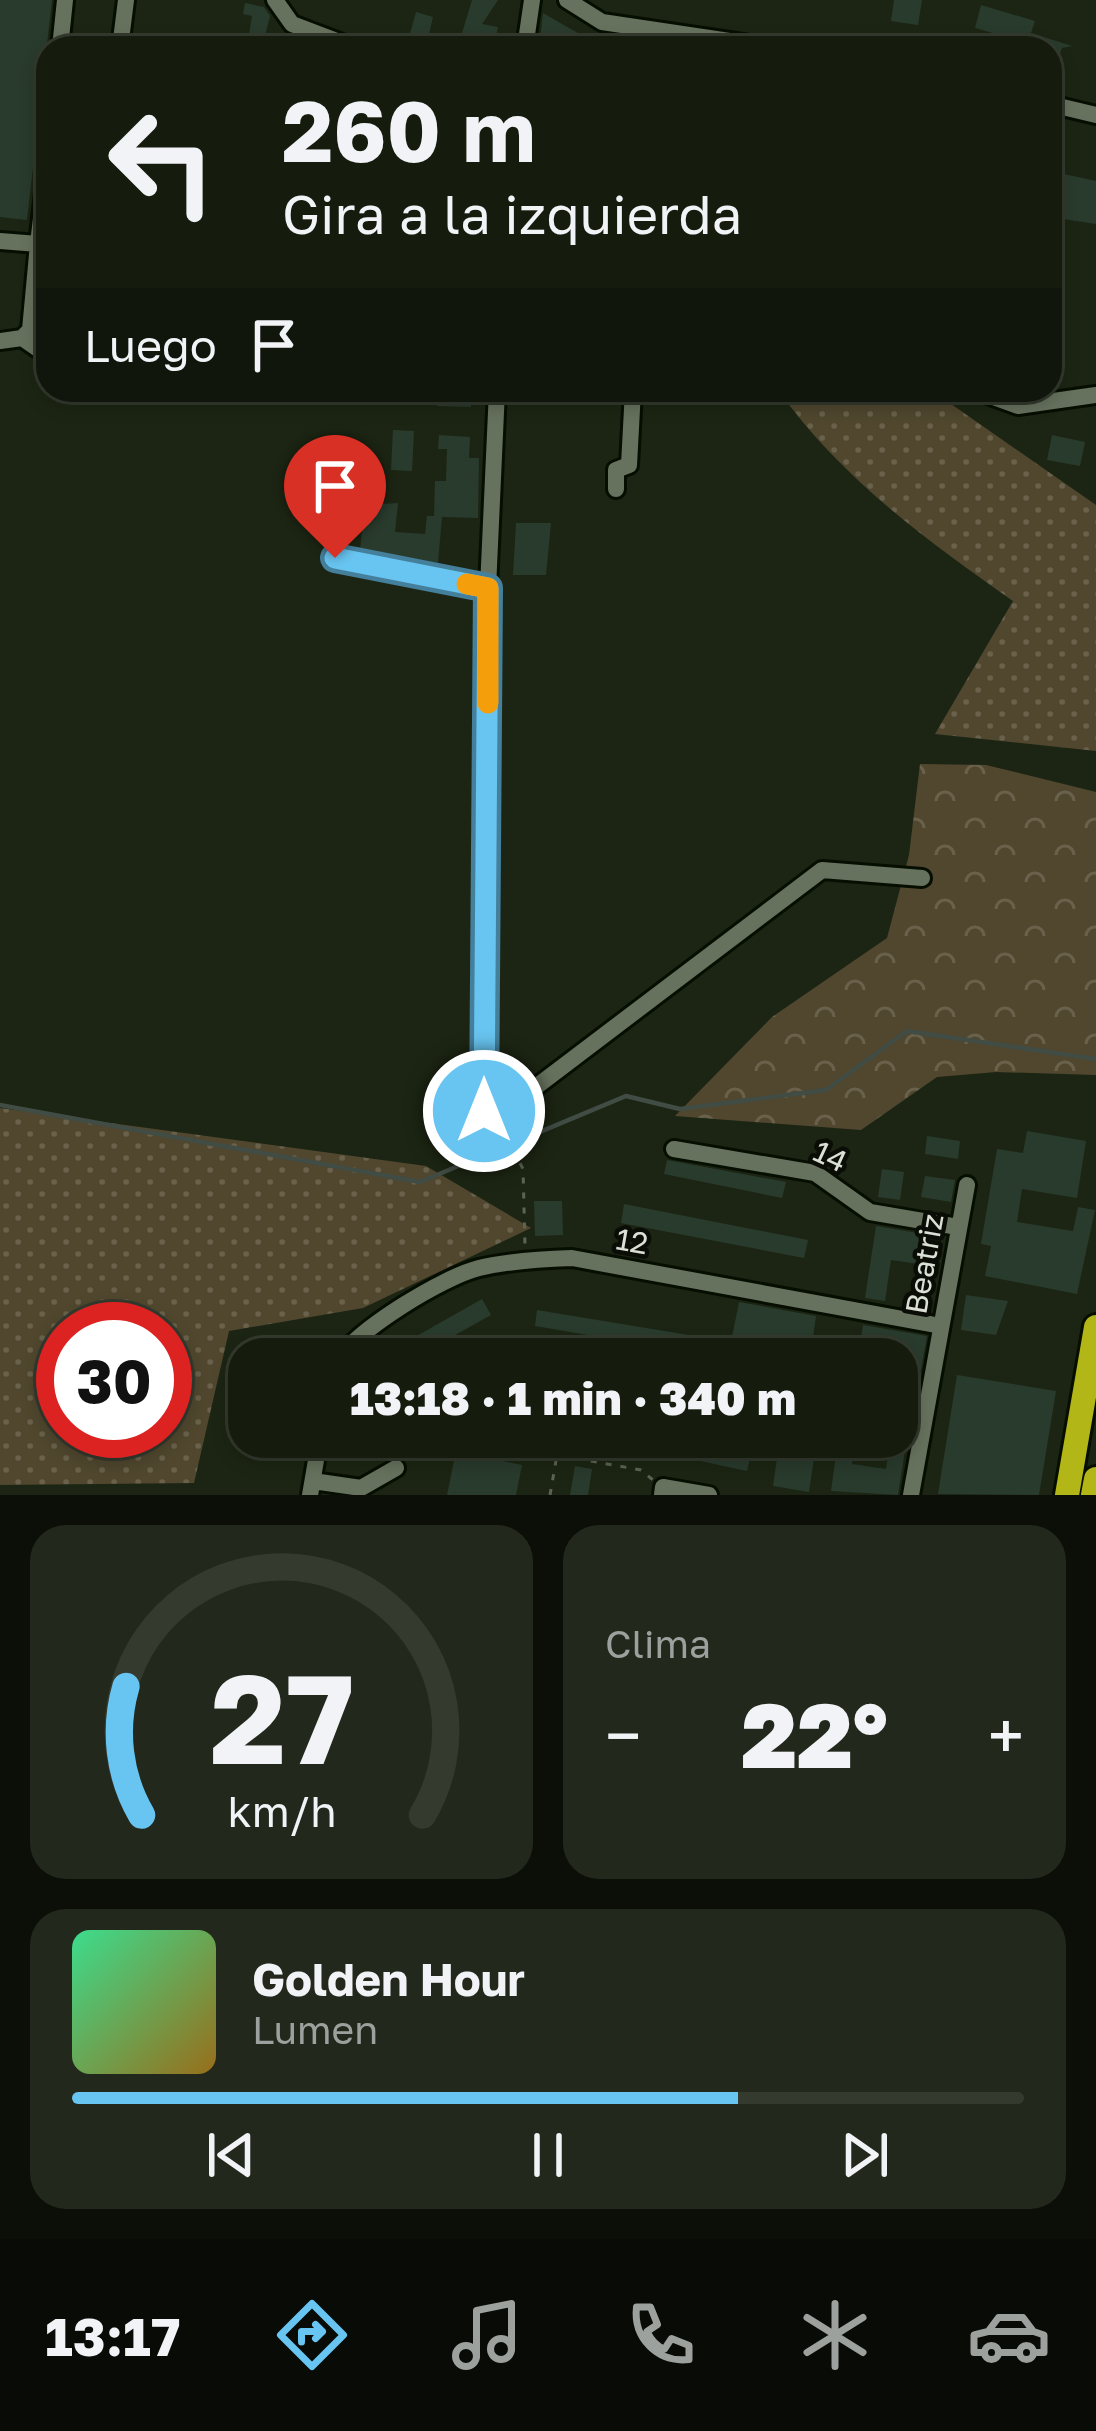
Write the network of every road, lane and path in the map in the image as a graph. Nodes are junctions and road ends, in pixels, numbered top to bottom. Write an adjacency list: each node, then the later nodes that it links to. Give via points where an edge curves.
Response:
1 (65, 0): 6 (street)
2 (126, 0): 7 (street)
3 (532, 0): 9 (street)
4 (567, 0): 10 (street, via 602,22)
5 (275, 4): 8 (street, via 292,24)
6 (61, 36)
7 (122, 36)
8 (324, 36)
9 (527, 36)
10 (696, 36)
11 (1062, 107): 12 (street)
12 (1096, 115)
13 (0, 242): 14 (street)
14 (36, 244)
15 (36, 266): 16 (street, via 30,330)
16 (22, 338): 17 (street); 18 (street)
17 (0, 341)
18 (36, 348)
19 (1096, 395): 20 (street)
20 (1062, 400)
21 (496, 402): 27 (street)
22 (632, 402): 25 (street, via 629,464 616,470)
23 (1007, 402): 24 (street)
24 (1046, 402)
25 (616, 489)
26 (335, 558): 27 (street)
27 (488, 588): 28 (street, via 484,1111 512,1105 822,870)
28 (922, 878)
29 (506, 1136): 33 (path, via 523,1169 520,1228)
30 (674, 1149): 32 (street, 14, via 815,1173 870,1212)
31 (967, 1185): 32 (street, Beatriz)
32 (958, 1227): 34 (street, Beatriz)
33 (529, 1259): 34 (street, 12, via 572,1258); 36 (street, 12, via 473,1269)
34 (941, 1327): 38 (street, Beatriz)
35 (1096, 1328): 50 (highway)
36 (357, 1338)
37 (918, 1427): 38 (street)
38 (923, 1428): 49 (street, Beatriz)
39 (316, 1458): 45 (street)
40 (413, 1458): 43 (path)
41 (556, 1458): 47 (path)
42 (572, 1458): 46 (path, via 641,1471)
43 (396, 1468): 45 (street, via 362,1488)
44 (1096, 1479): 51 (highway)
45 (311, 1488)
46 (663, 1491): 48 (street)
47 (550, 1495)
48 (709, 1495)
49 (911, 1495)
50 (1067, 1495)
51 (1093, 1495)

